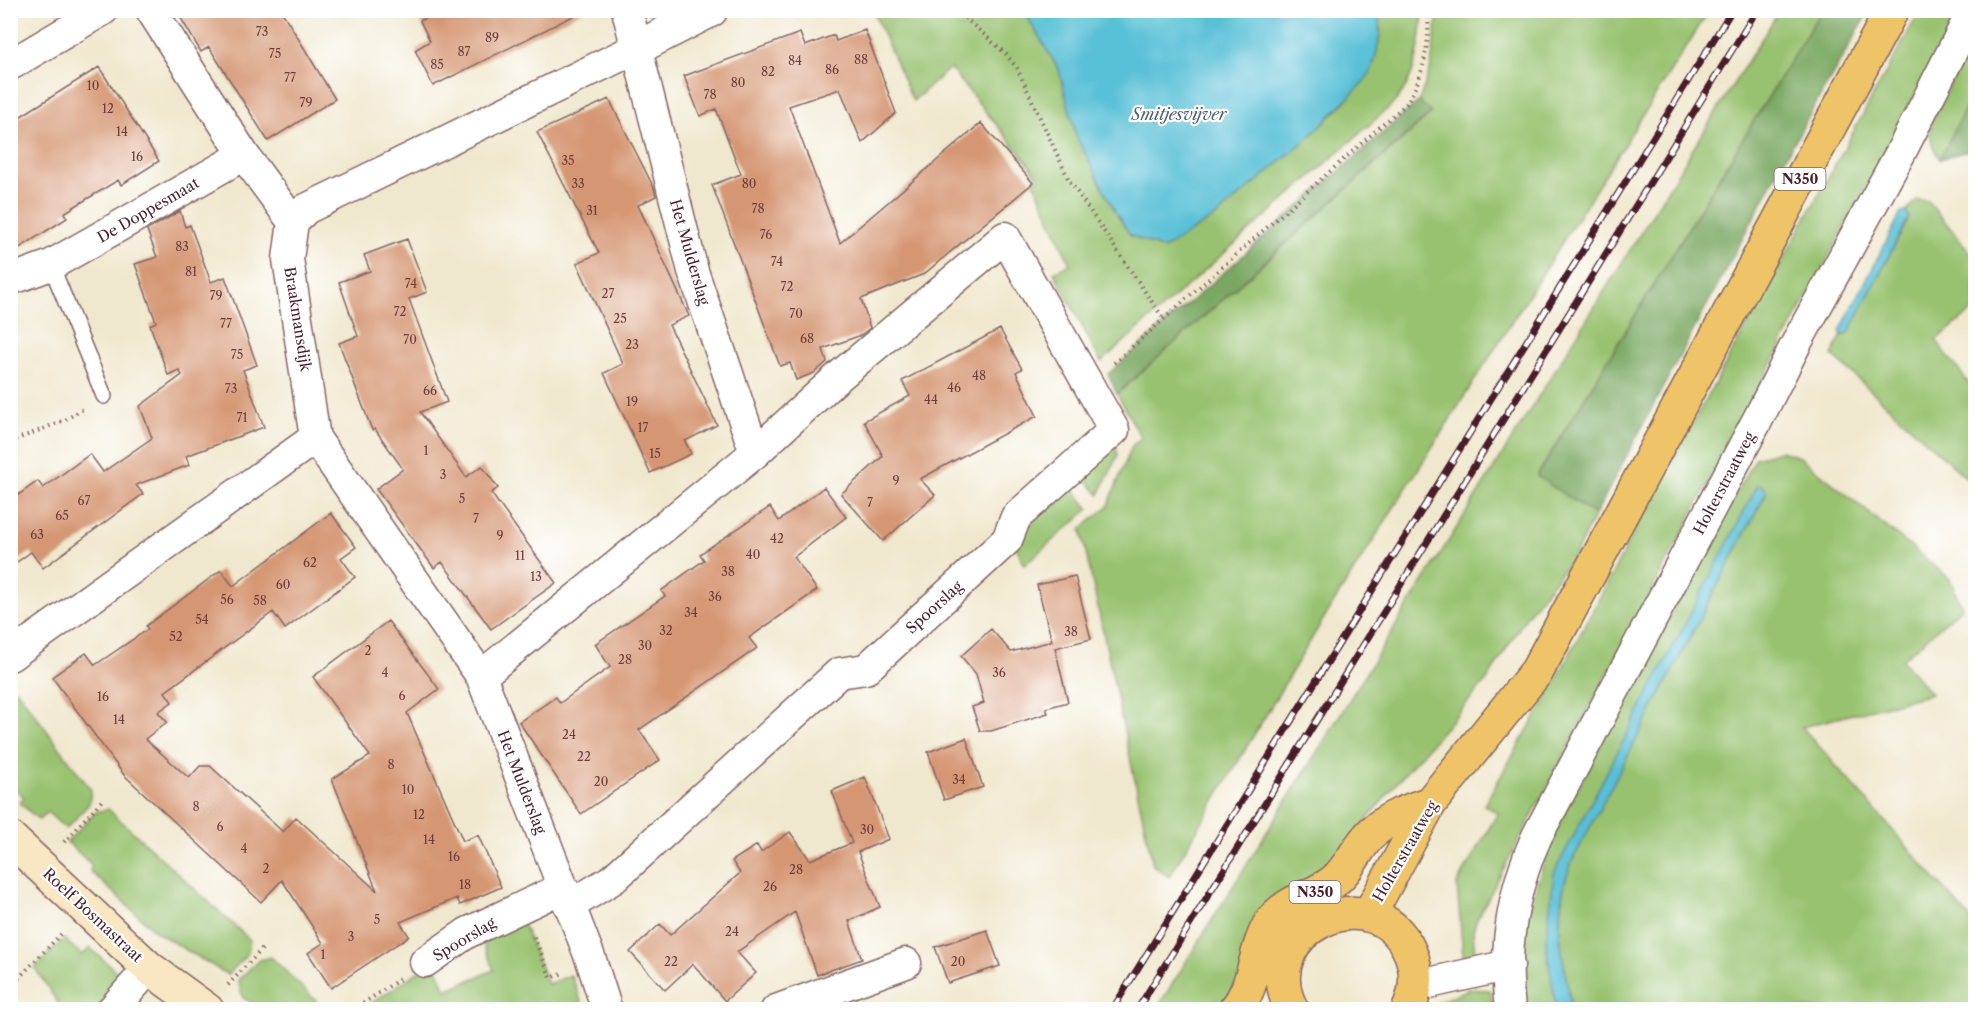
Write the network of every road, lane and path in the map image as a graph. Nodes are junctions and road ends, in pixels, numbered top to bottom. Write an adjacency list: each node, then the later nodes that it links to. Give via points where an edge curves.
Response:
1 (103, 10): 10 (street)
2 (151, 10): 11 (street)
3 (627, 10): 9 (street, Het Mulderslag)
4 (711, 10): 9 (street)
5 (956, 10): 15 (path, via 1017,68 1070,180)
6 (1428, 10): 15 (path, via 1427,44 1416,90 1406,104)
7 (1892, 10): 24 (main road, Holterstraatweg / N350, via 1537,671)
8 (1973, 10): 35 (street, Holterstraatweg, via 1537,836 1513,900)
9 (637, 48): 12 (street, via 313,205); 20 (street, Het Mulderslag, via 693,271)
10 (10, 65)
11 (244, 155): 12 (street); 13 (street, De Doppesmaat)
12 (293, 222): 18 (street, Braakmansdijk, via 288,259)
13 (51, 265): 14 (street, De Doppesmaat); 17 (lane)
14 (10, 280)
15 (1163, 318): 16 (path)
16 (1089, 385): 20 (street, Spoorslag, via 1005,237 837,378); 27 (street, Spoorslag, via 1114,430 1016,517 1007,540 866,669 839,673 613,879)
17 (104, 396): 19 (path, via 64,420)
18 (315, 438): 21 (street); 22 (street, Het Mulderslag)
19 (10, 442)
20 (755, 453): 22 (street)
21 (10, 656)
22 (482, 676): 27 (street, Het Mulderslag)
23 (104, 798): 26 (path)
24 (1430, 803): 30 (main road, Holterstraatweg / N350); 44 (main road, N350, via 1399,815 1372,832 1332,883 1285,908 1272,921 1251,982)
25 (10, 838): 26 (main road, Roelf Bosmastraat)
26 (41, 866): 29 (main road, Roelf Bosmastraat)
27 (566, 897): 28 (street, Spoorslag); 32 (street)
28 (521, 906): 32 (path, via 551,978); 33 (street, Spoorslag, via 467,933)
29 (85, 909): 36 (main road, Roelf Bosmastraat); 37 (path)
30 (1369, 915): 38 (main road, via 1390,926 1406,942 1415,963); 45 (main road, via 1329,916 1296,941 1286,960 1284,980)
31 (265, 946): 39 (path)
32 (591, 960): 42 (street)
33 (425, 962): 41 (path, Spoorslag)
34 (906, 963): 43 (street)
35 (1509, 965): 38 (street); 46 (street, Holterstraatweg)
36 (149, 968): 39 (main road, Roelf Bosmastraat); 40 (street, Roelf Bosmastraat)
37 (10, 987)
38 (1412, 998)
39 (207, 1009)
40 (112, 1010)
41 (353, 1010)
42 (608, 1010)
43 (776, 1010)
44 (1235, 1010)
45 (1292, 1010)
46 (1510, 1010)

